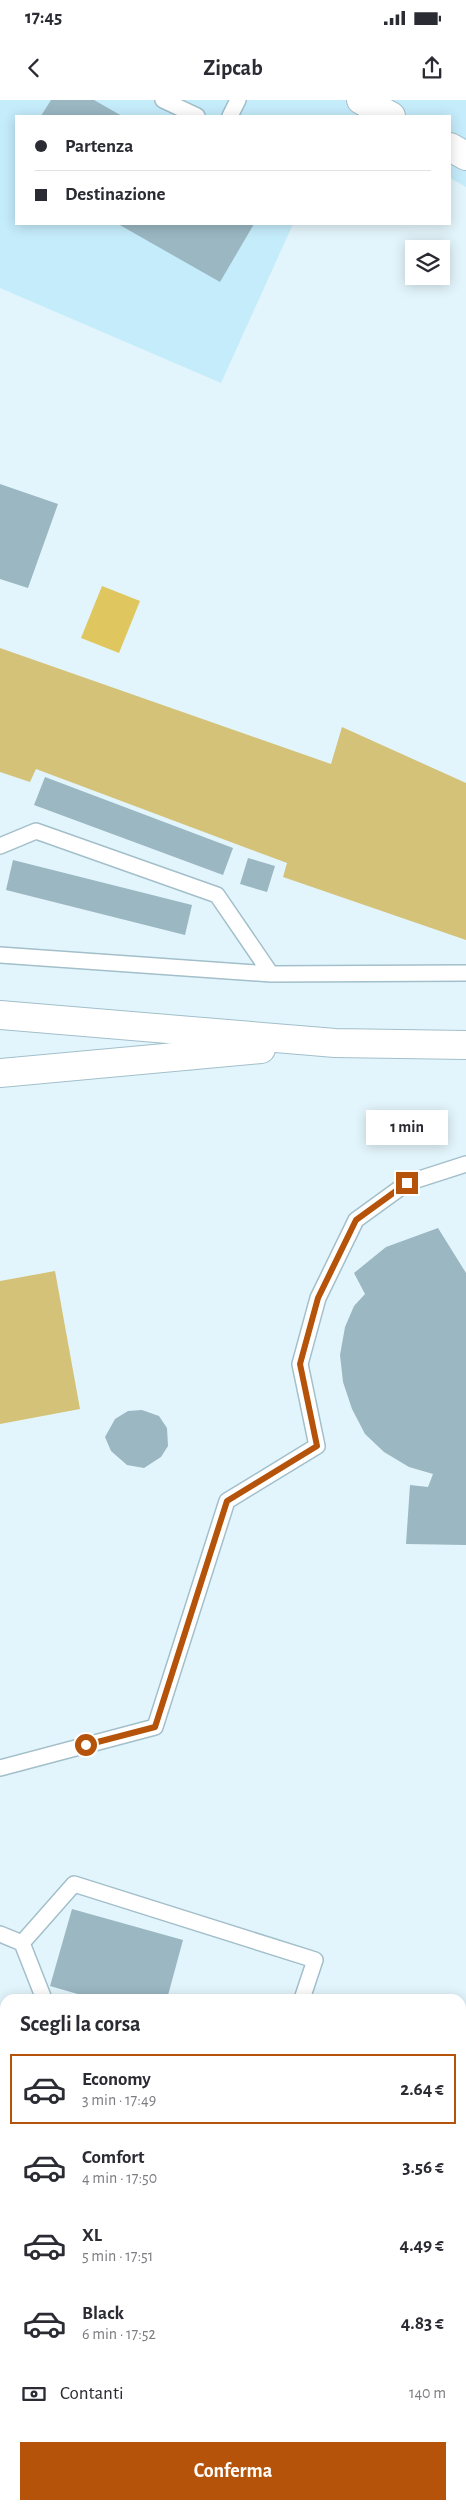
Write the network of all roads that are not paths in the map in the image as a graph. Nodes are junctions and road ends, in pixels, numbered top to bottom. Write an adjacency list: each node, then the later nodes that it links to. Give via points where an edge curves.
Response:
1 (163, 100): 4 (lane)
2 (238, 100): 5 (lane)
3 (361, 100): 6 (main road)
4 (195, 115)
5 (230, 115)
6 (389, 115)
7 (451, 148): 8 (main road)
8 (466, 156)
9 (0, 846): 12 (lane, via 36,831 217,895)
10 (0, 956): 12 (lane)
11 (466, 973): 12 (lane)
12 (271, 974)
13 (0, 1015): 14 (main road)
14 (335, 1043): 15 (main road); 16 (main road)
15 (466, 1045)
16 (0, 1073)
17 (466, 1164): 18 (lane, via 407,1183 356,1220 318,1298 300,1364 317,1446 227,1501 155,1727)
18 (0, 1768)
19 (0, 1934): 20 (lane)
20 (22, 1943): 21 (lane); 22 (lane, via 74,1884 315,1960)
21 (42, 1994)
22 (304, 1994)

